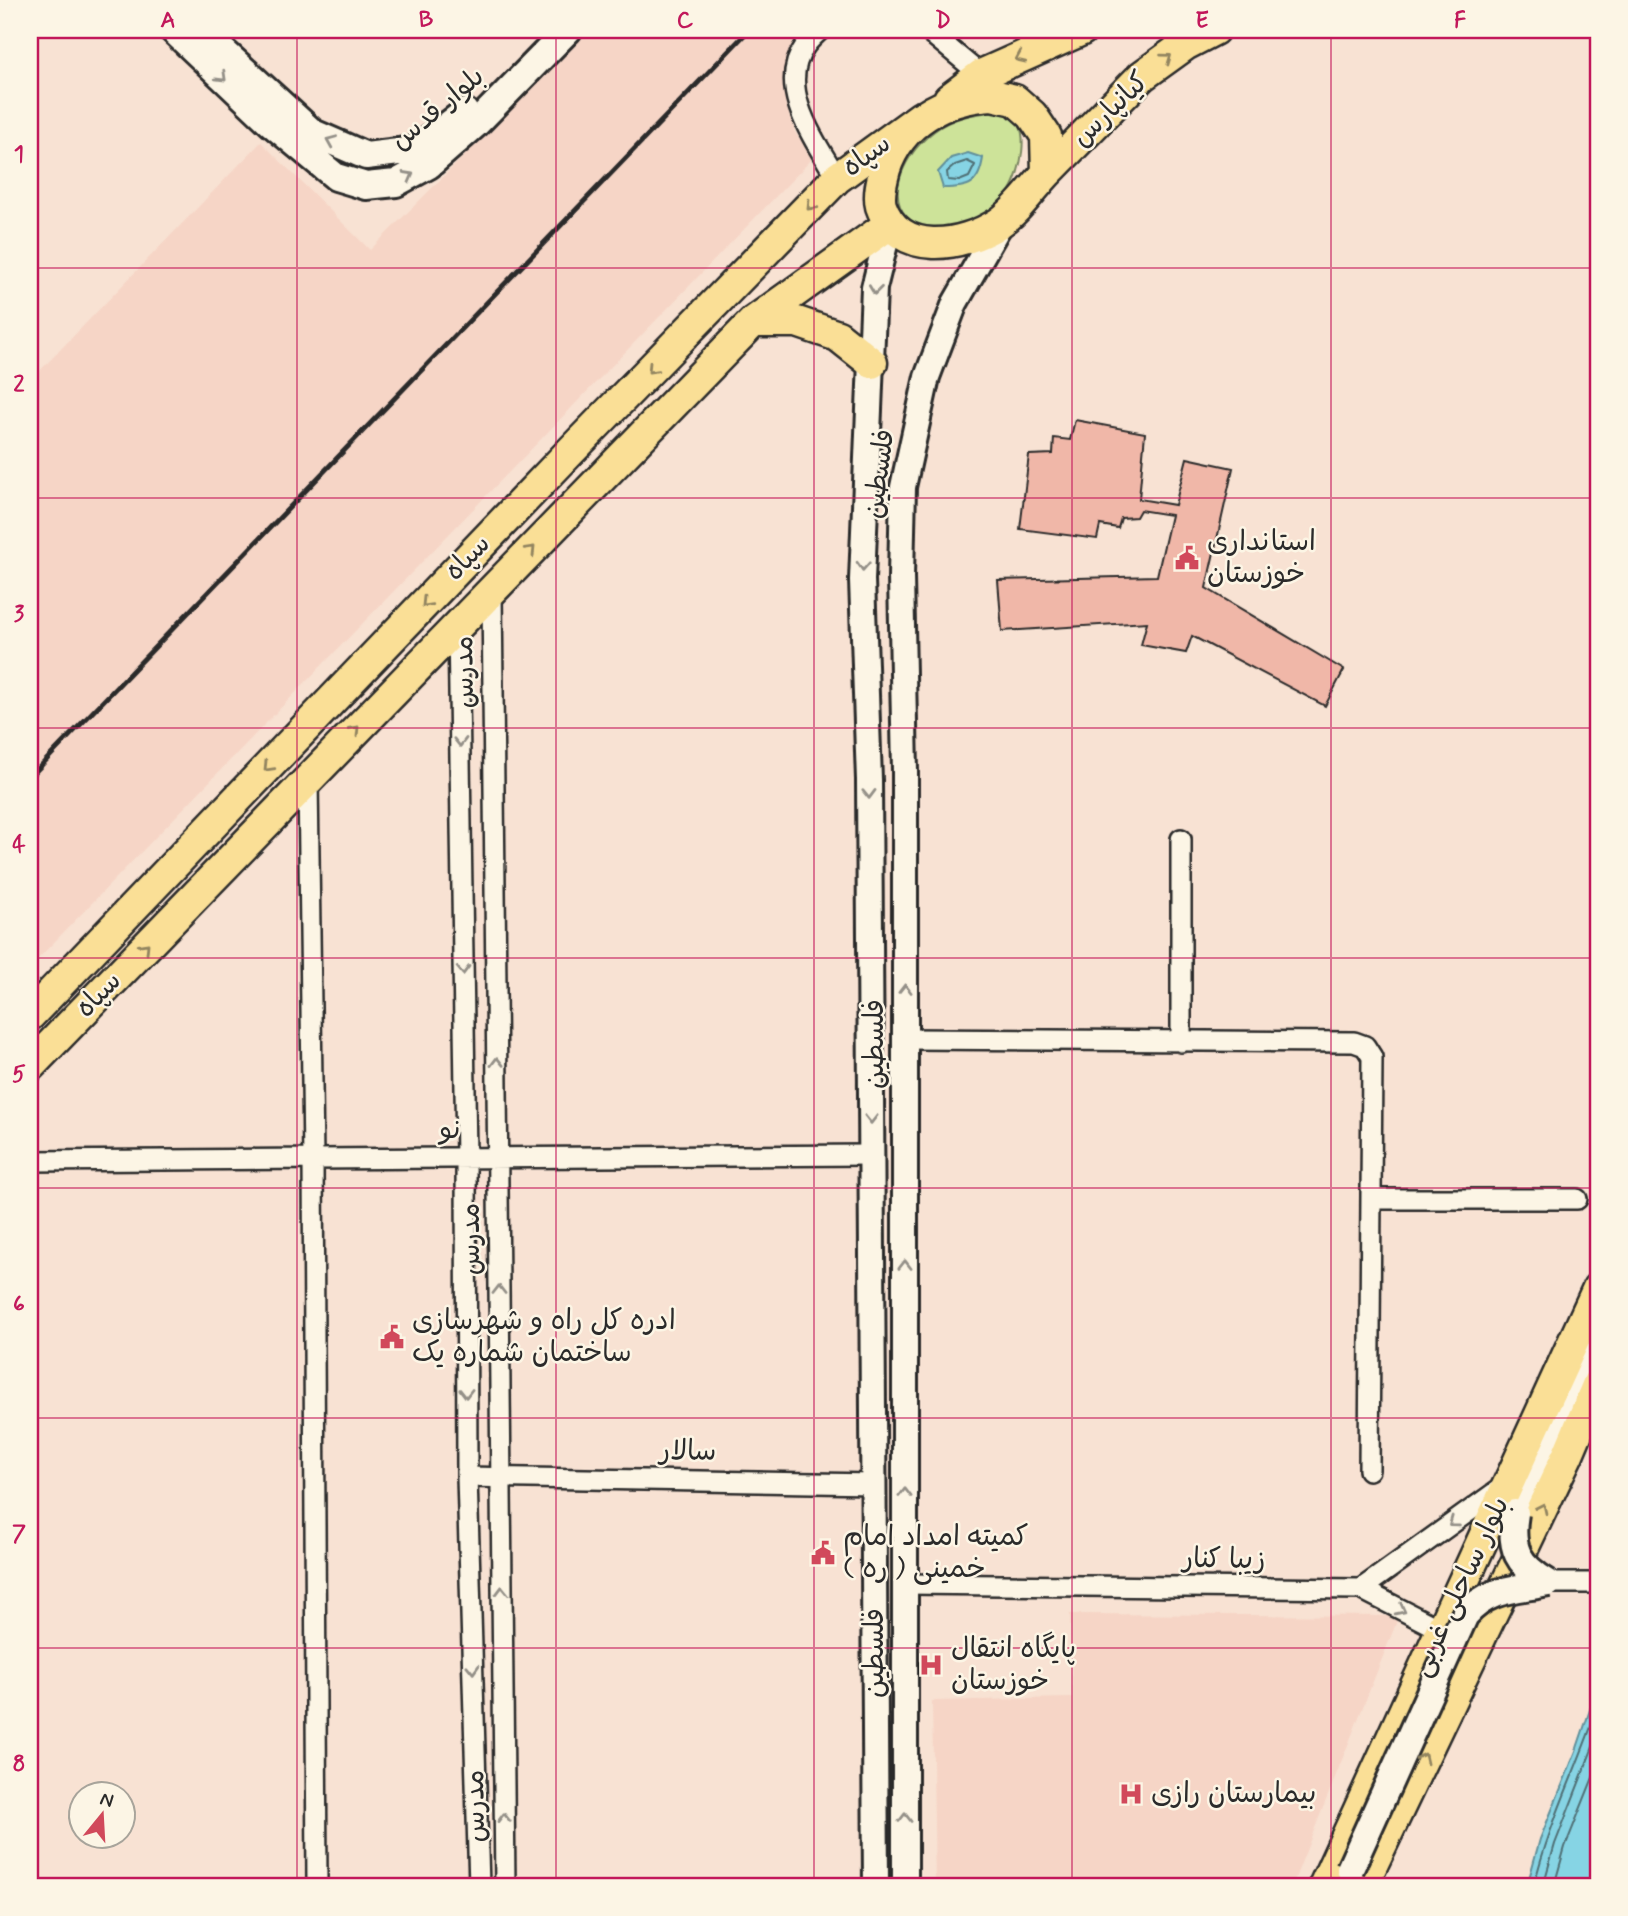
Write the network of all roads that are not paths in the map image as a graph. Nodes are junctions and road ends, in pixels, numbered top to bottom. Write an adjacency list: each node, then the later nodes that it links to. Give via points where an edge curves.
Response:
1 (173, 30): 4 (main road, بلوار قدس, one-way to 4, via 336,177 366,186 396,183 429,165)
2 (200, 30): 3 (main road, بلوار قدس, one-way to 2, via 465,113 415,150 366,156 313,133)
3 (543, 30)
4 (568, 30)
5 (820, 30): 12 (street, via 804,48 795,73 797,102)
6 (927, 30): 9 (street)
7 (1082, 30): 9 (main road, one-way to 9)
8 (1214, 30): 11 (main road, کیانپارس, one-way to 8, via 1142,76)
9 (981, 75): 10 (main road)
10 (928, 113): 11 (main road, via 971,96 1014,100 1046,136); 12 (main road, سپاه); 14 (main road, via 897,143 881,180 880,203)
11 (1047, 173): 13 (main road)
12 (837, 178): 23 (main road, سپاه, one-way to 23)
13 (1002, 221): 14 (main road, via 970,237 931,243 908,239); 22 (street, فلسطین, via 956,303 927,377 903,486)
14 (890, 224): 15 (main road, سپاه); 16 (street, فلسطین, one-way to 16, via 874,288)
15 (753, 322): 16 (main road, via 797,321 838,336); 17 (main road, سپاه, one-way to 15)
16 (872, 363): 21 (street, فلسطین, one-way to 21, via 862,580)
17 (492, 590): 18 (main road, سپاه); 29 (street, مدرس, one-way to 17)
18 (458, 625): 19 (main road, سپاه, one-way to 18); 28 (street, مدرس, one-way to 28)
19 (308, 779): 26 (main road, سپاه, one-way to 19); 30 (street)
20 (1181, 839): 25 (street)
21 (870, 880): 22 (street); 27 (street, فلسطین, one-way to 27)
22 (905, 881): 24 (street, فلسطین, one-way to 22)
23 (30, 1015)
24 (905, 1039): 25 (street); 44 (street, فلسطین, one-way to 24)
25 (1181, 1042): 32 (street, via 1354,1042 1365,1046 1372,1057)
26 (30, 1066)
27 (871, 1155): 29 (street, نو); 41 (street, فلسطین)
28 (466, 1157): 29 (street, نو); 30 (street, نو); 39 (street, مدرس, one-way to 39)
29 (498, 1157): 38 (street, مدرس, one-way to 29)
30 (313, 1159): 31 (street, نو); 48 (street)
31 (30, 1161)
32 (1371, 1199): 33 (street); 37 (street)
33 (1577, 1199)
34 (1598, 1288): 40 (main road, بلوار ساحلی غربی)
35 (1598, 1329): 42 (main road, bridge, via 1515,1513 1512,1534 1517,1555 1530,1572)
36 (1598, 1383): 47 (main road, بلوار ساحلی غربی, one-way to 36, via 1567,1454)
37 (1369, 1470)
38 (501, 1476): 39 (street, سالار); 41 (street, سالار); 50 (street, مدرس, one-way to 38)
39 (467, 1478): 49 (street, مدرس, one-way to 49)
40 (1508, 1483): 45 (street, one-way to 45); 46 (main road, بلوار ساحلی غربی)
41 (874, 1484): 51 (street, فلسطین)
42 (1548, 1583): 43 (street); 47 (main road, bridge, via 1494,1592 1465,1615)
43 (1598, 1583)
44 (905, 1584): 45 (street, زیبا کنار); 52 (street, فلسطین, one-way to 44)
45 (1361, 1589): 46 (street, one-way to 46)
46 (1441, 1630): 53 (main road, بلوار ساحلی غربی)
47 (1352, 1882)
48 (317, 1886)
49 (479, 1886)
50 (505, 1886)
51 (876, 1886)
52 (905, 1886)
53 (1324, 1886)

